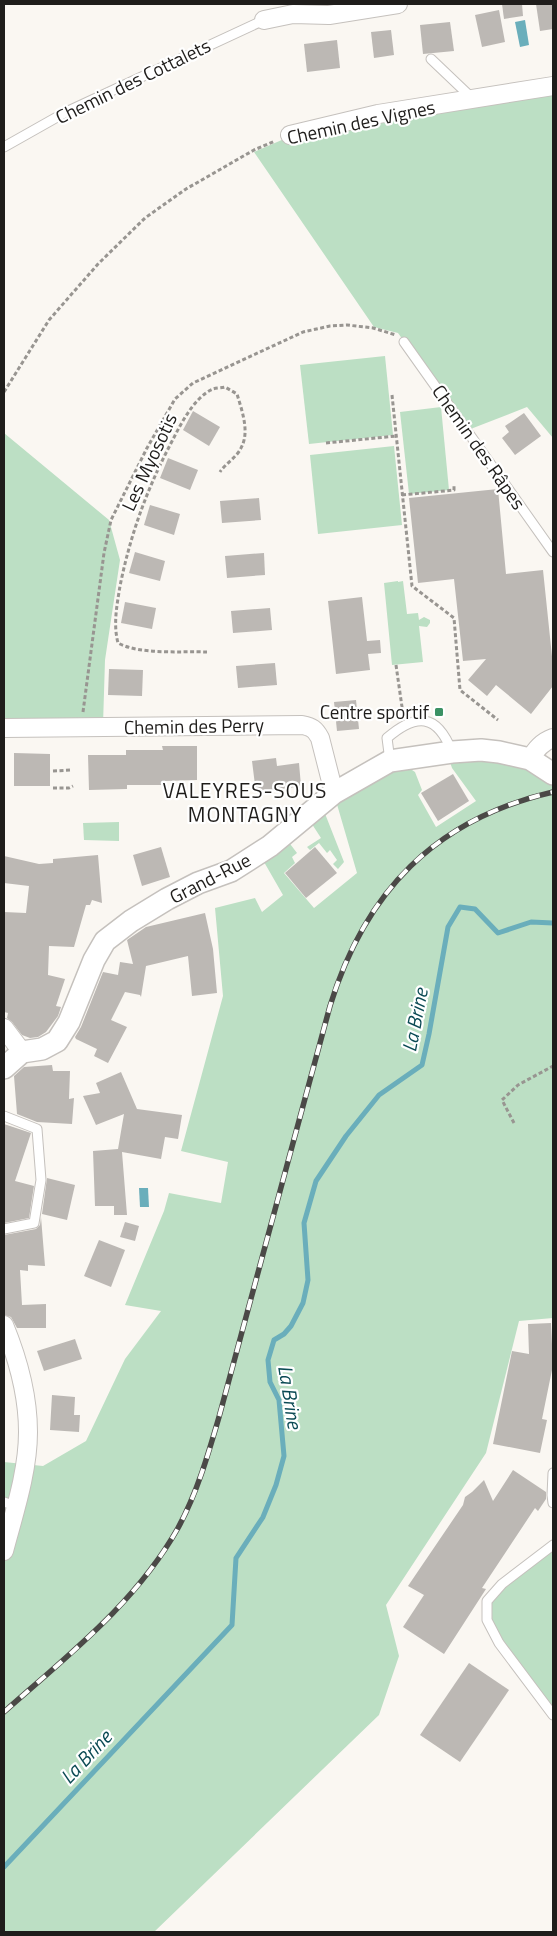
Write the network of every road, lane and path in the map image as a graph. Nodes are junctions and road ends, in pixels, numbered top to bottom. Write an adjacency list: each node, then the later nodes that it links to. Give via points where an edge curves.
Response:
1 (398, 4): 2 (street, via 329,15 293,14)
2 (264, 20): 7 (lane, Chemin des Cottalets, via 66,112)
3 (431, 59): 5 (lane)
4 (553, 86): 5 (street, Chemin des Vignes)
5 (473, 99): 6 (street, Chemin des Vignes, via 378,114)
6 (290, 135): 9 (path, Chemin des Vignes, via 254,150 145,218 98,264 49,320)
7 (4, 147)
8 (404, 342): 16 (lane, Chemin des Râpes); 22 (path, via 396,334 347,325 303,332 194,383 175,399 111,520)
9 (4, 392)
10 (392, 395): 11 (path)
11 (396, 436): 12 (path); 15 (path)
12 (326, 443)
13 (220, 472): 17 (path, Les Myosotis, via 241,449 246,431 237,394 225,387 214,389 189,411 157,470 137,517 125,558 115,630 118,643 125,647)
14 (454, 486): 15 (path, via 454,490)
15 (402, 495): 19 (path, via 412,586 454,618 460,690)
16 (553, 552)
17 (208, 652)
18 (396, 665): 20 (path)
19 (498, 720)
20 (404, 725): 24 (lane, via 426,720 445,734); 26 (lane, via 386,738)
21 (4, 728): 22 (street, Chemin des Perry)
22 (81, 728): 32 (street, Chemin des Perry, via 310,726 316,729 320,738)
23 (553, 738): 25 (street, via 534,751)
24 (452, 752): 25 (street, Grand-Rue, via 481,750); 26 (street, Grand-Rue)
25 (530, 759): 29 (street, Grand-Rue)
26 (390, 761): 32 (street, Grand-Rue)
27 (53, 770): 28 (path)
28 (72, 770)
29 (553, 774)
30 (73, 786): 31 (path)
31 (53, 788)
32 (334, 793): 34 (street, Grand-Rue, via 270,846 231,871 198,883 167,900 105,941 69,1022 57,1041 42,1049)
33 (4, 1028): 34 (street)
34 (22, 1052): 36 (street, Grand-Rue)
35 (553, 1066): 38 (path, via 518,1085 502,1100)
36 (4, 1068)
37 (4, 1116): 39 (lane, via 37,1129 40,1180 34,1223)
38 (514, 1123)
39 (4, 1229)
40 (4, 1325): 43 (street, via 20,1373 28,1433 24,1468)
41 (553, 1473): 42 (lane)
42 (553, 1503)
43 (10, 1504): 45 (street)
44 (553, 1545): 46 (lane, via 502,1584 487,1602 487,1620 499,1643)
45 (4, 1551)
46 (553, 1715)

